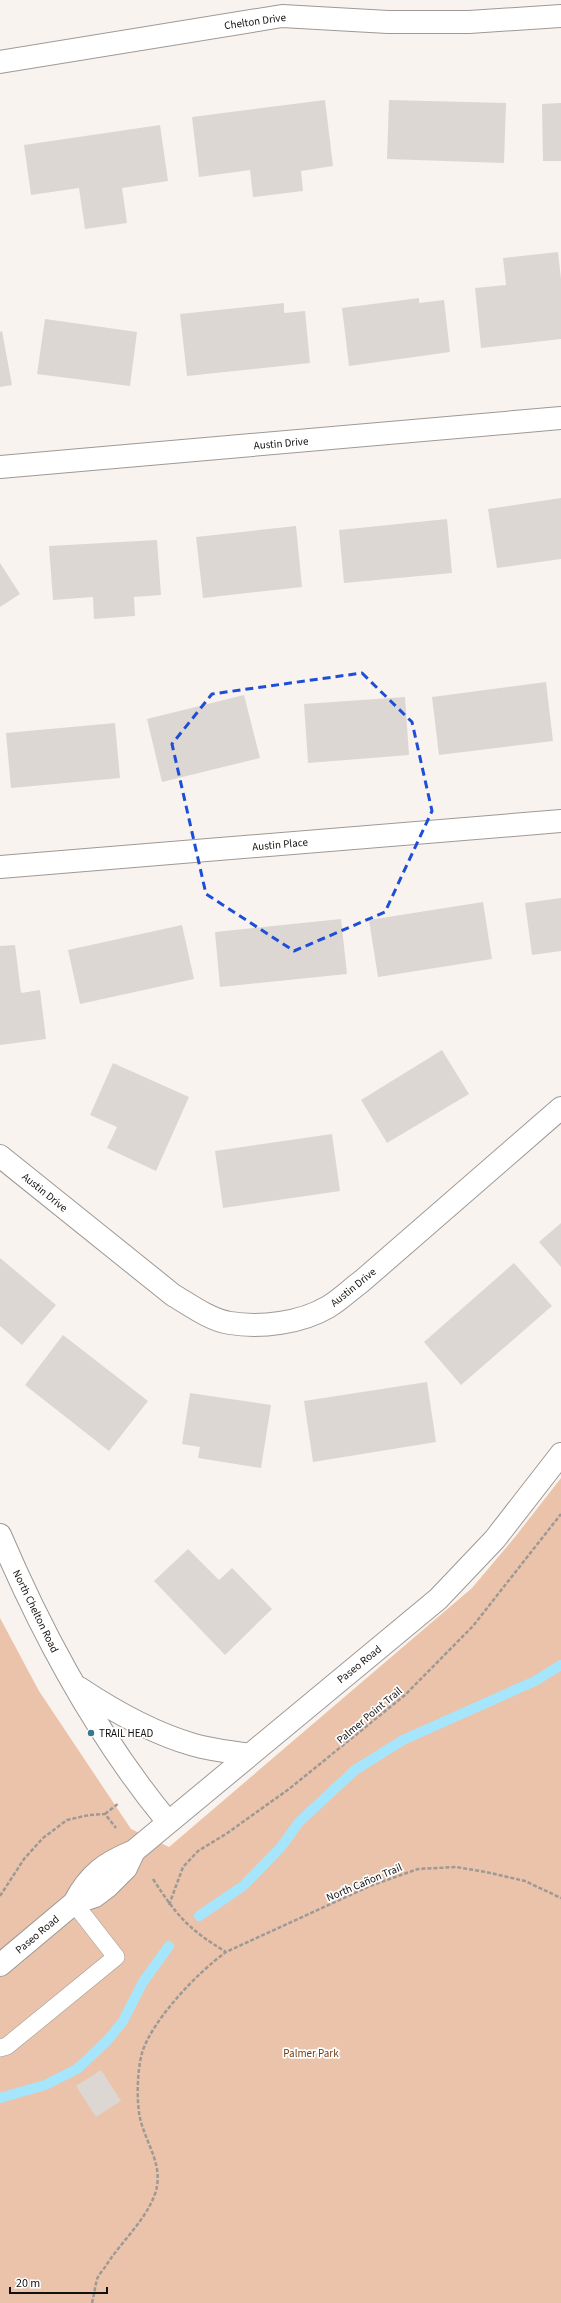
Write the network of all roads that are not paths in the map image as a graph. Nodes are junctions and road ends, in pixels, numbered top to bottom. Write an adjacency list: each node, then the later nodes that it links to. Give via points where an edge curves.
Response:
1 (561, 16): 2 (street, Chelton Drive, via 469,22 388,22 282,16)
2 (0, 62)
3 (561, 418): 4 (street, Austin Drive)
4 (0, 467)
5 (561, 821): 6 (street, Austin Place)
6 (0, 867)
7 (561, 1108): 8 (street, Austin Drive, via 362,1281 327,1307 297,1319 262,1324 229,1323 173,1295)
8 (0, 1156)
9 (561, 1454): 12 (street, Paseo Road, via 495,1539 438,1599)
10 (0, 1535): 11 (street, North Chelton Road, via 20,1582)
11 (74, 1685): 12 (street, via 137,1723 164,1734 194,1745); 13 (street, North Chelton Road, via 147,1797)
12 (249, 1755): 13 (street, Paseo Road)
13 (168, 1822): 14 (street, Paseo Road, via 134,1851 126,1868 107,1887 95,1896)
14 (74, 1903): 15 (street, Paseo Road); 16 (lane, via 116,1957 8,2046)
15 (0, 1965)
16 (0, 2048)

